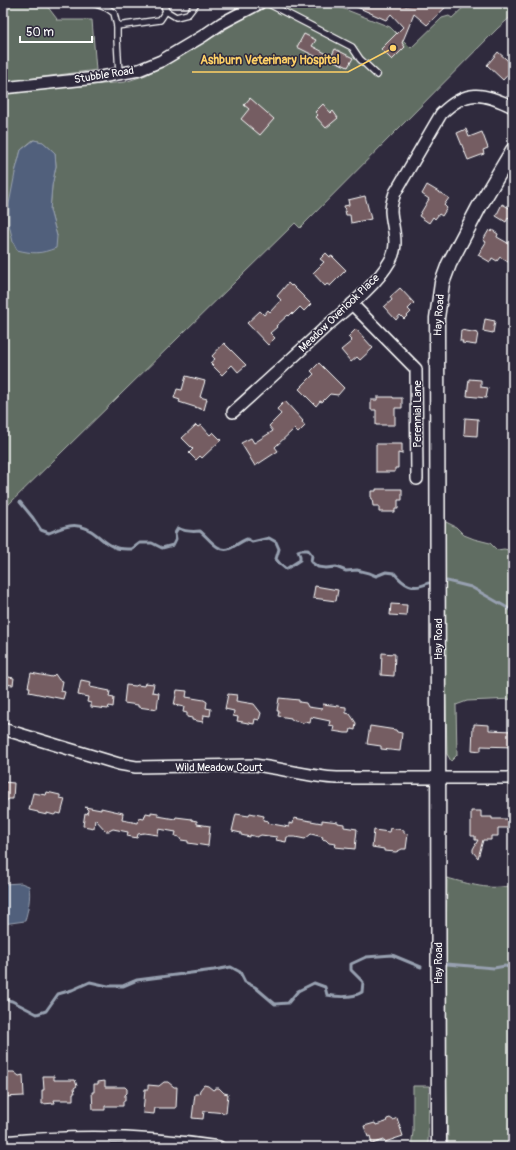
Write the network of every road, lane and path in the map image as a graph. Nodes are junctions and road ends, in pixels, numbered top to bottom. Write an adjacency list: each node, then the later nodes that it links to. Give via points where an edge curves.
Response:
1 (63, 3): 7 (lane)
2 (93, 3): 9 (lane, via 114,13)
3 (163, 3): 8 (lane)
4 (195, 3): 8 (lane, via 188,14 176,17)
5 (260, 3): 10 (street, Stubble Road, via 161,60 139,70)
6 (267, 3): 11 (lane, via 352,47 360,59)
7 (60, 4)
8 (166, 11): 9 (lane, via 160,20)
9 (117, 26): 10 (lane)
10 (119, 74): 12 (street, Stubble Road)
11 (377, 75)
12 (3, 88)
13 (513, 107): 15 (street, Meadow Overlook Place, via 490,97 478,96 458,101 441,114 392,201 395,250 390,261 376,280)
14 (513, 150): 19 (street, Hay Road, via 449,264 439,301)
15 (352, 304): 16 (street, Meadow Overlook Place); 17 (street, Perennial Lane, via 416,369)
16 (233, 412)
17 (417, 479)
18 (3, 729): 19 (street, Wild Meadow Court, via 136,767 254,765 325,778)
19 (439, 778): 20 (street, Wild Meadow Court); 23 (street, Hay Road)
20 (513, 778)
21 (3, 1142): 22 (street, via 121,1138)
22 (219, 1147)
23 (438, 1147)

